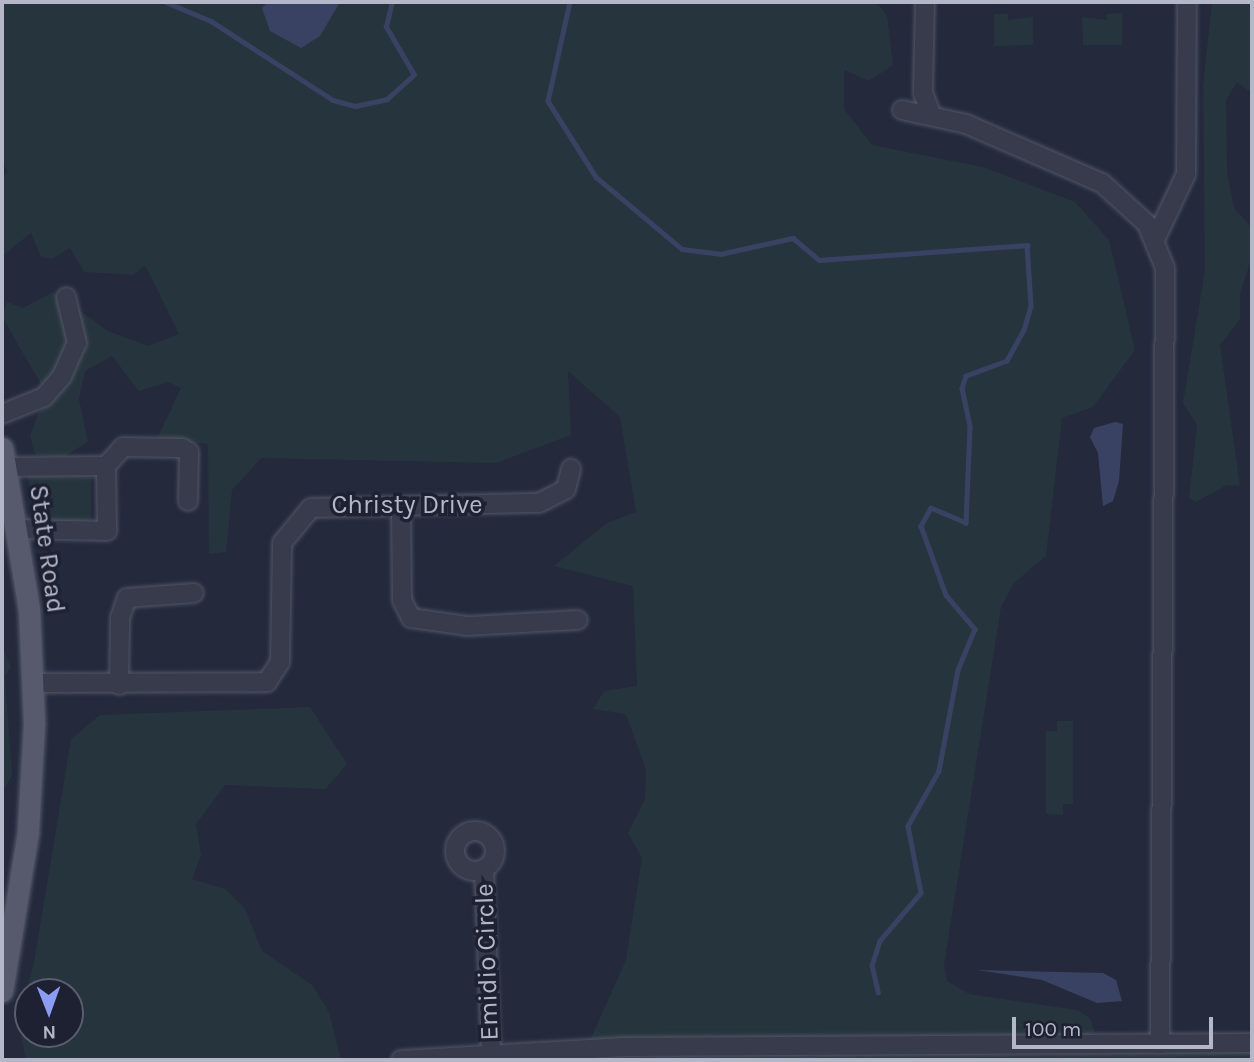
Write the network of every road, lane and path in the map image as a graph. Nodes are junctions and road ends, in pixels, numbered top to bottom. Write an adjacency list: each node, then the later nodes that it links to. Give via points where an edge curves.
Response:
1 (925, 2): 4 (street, via 923,93)
2 (1187, 2): 5 (street, via 1186,174)
3 (902, 110): 4 (street)
4 (931, 114): 5 (street, via 1102,183 1126,200)
5 (1155, 240): 21 (street, via 1167,293)
6 (66, 297): 7 (street, via 77,343 62,376 44,397)
7 (2, 414)
8 (4, 457): 9 (street); 13 (main road, State Road)
9 (106, 466): 11 (street, via 123,447 182,448 189,452); 13 (street, via 107,531)
10 (571, 469): 12 (street, Christy Drive, via 566,489 539,503)
11 (188, 501)
12 (401, 506): 15 (street, via 402,600 411,618 468,626); 17 (street, Christy Drive, via 325,504 311,508 289,529 281,562 280,662 267,682)
13 (18, 529): 16 (main road, State Road)
14 (194, 593): 17 (street, via 127,598 120,618)
15 (578, 620)
16 (34, 683): 17 (street, Christy Drive); 19 (main road, State Road, via 28,832)
17 (119, 685)
18 (484, 869): 22 (street, Emidio Circle)
19 (2, 991)
20 (1252, 1043): 21 (street)
21 (1160, 1044): 22 (street)
22 (491, 1054): 23 (street)
23 (401, 1060)

